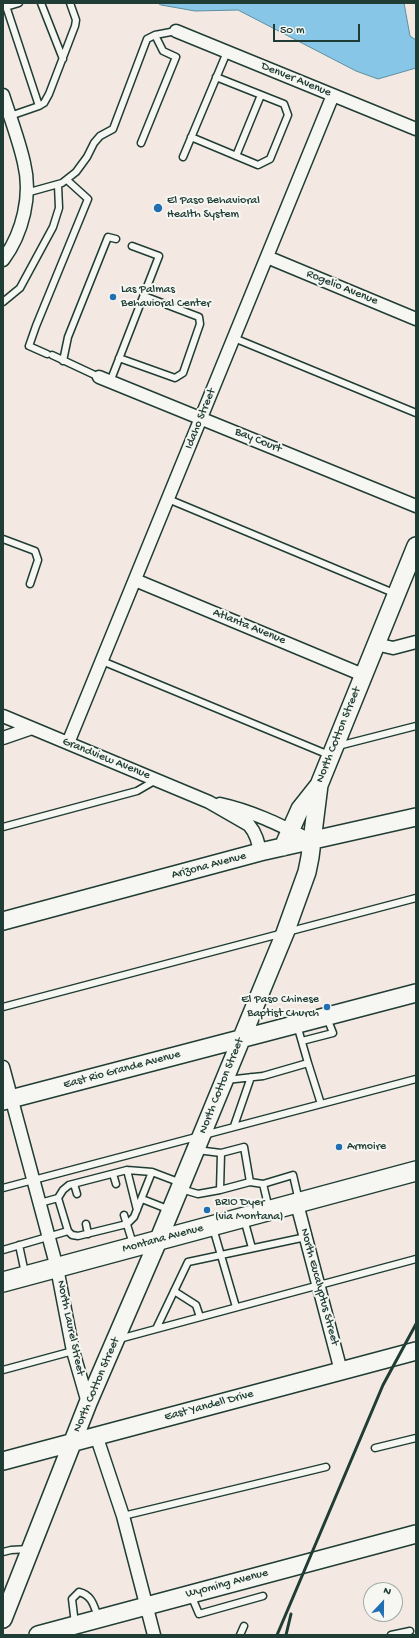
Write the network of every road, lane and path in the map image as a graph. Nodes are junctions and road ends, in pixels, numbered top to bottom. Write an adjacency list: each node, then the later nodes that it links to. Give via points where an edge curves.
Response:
1 (19, 3): 4 (lane)
2 (41, 3): 8 (lane)
3 (70, 3): 8 (lane, via 76,20)
4 (5, 5): 13 (lane)
5 (176, 31): 6 (lane); 7 (street, Denver Avenue)
6 (155, 35): 17 (lane, via 163,51 176,57); 20 (lane, via 148,40 113,129 100,136 76,172)
7 (227, 52): 9 (lane); 12 (street, Denver Avenue)
8 (63, 59): 13 (lane, via 49,94)
9 (216, 77): 11 (lane); 16 (lane)
10 (3, 95): 14 (street)
11 (261, 95): 18 (lane); 18 (lane, via 284,104 288,115 270,159 258,165)
12 (333, 95): 15 (street, Denver Avenue); 25 (street, Idaho Street)
13 (39, 106): 14 (lane)
14 (10, 116): 22 (street, via 25,164)
15 (416, 129)
16 (191, 137): 18 (lane); 19 (lane)
17 (142, 143)
18 (236, 156)
19 (183, 157)
20 (67, 180): 21 (lane); 32 (lane, via 88,200 29,346)
21 (58, 185): 22 (lane); 28 (lane, via 59,208 53,227 20,288)
22 (26, 193): 26 (street, via 16,239)
23 (116, 239): 32 (lane, via 108,237 68,337)
24 (132, 246): 27 (lane, via 159,256)
25 (268, 258): 29 (street, Rogelio Avenue); 30 (street, Idaho Street)
26 (3, 260)
27 (144, 296): 31 (lane); 31 (lane, via 199,318 200,324 183,372 175,378)
28 (3, 302)
29 (416, 319)
30 (234, 338): 35 (lane); 36 (street, Idaho Street)
31 (119, 358): 34 (lane)
32 (63, 361): 33 (lane)
33 (99, 377): 34 (street, Bay Court)
34 (110, 382): 36 (street, Bay Court)
35 (416, 413)
36 (202, 418): 37 (street, Idaho Street); 38 (street, Bay Court)
37 (168, 499): 41 (street, Idaho Street); 43 (lane)
38 (416, 506)
39 (3, 539): 42 (lane, via 35,552 38,560)
40 (416, 546): 43 (main road, North Cotton Street)
41 (135, 580): 46 (street, Idaho Street); 47 (street, Atlanta Avenue)
42 (30, 584)
43 (396, 594): 45 (main road, North Cotton Street)
44 (416, 642): 45 (street, via 393,648)
45 (376, 644): 47 (main road, North Cotton Street)
46 (102, 661): 52 (street, Idaho Street); 53 (lane)
47 (363, 675): 53 (main road, North Cotton Street)
48 (3, 716): 50 (street, Grandview Avenue)
49 (416, 726): 53 (lane)
50 (32, 728): 51 (street); 52 (street, Grandview Avenue)
51 (3, 738)
52 (68, 743): 54 (street, Grandview Avenue)
53 (332, 751): 55 (main road, North Cotton Street)
54 (156, 779): 56 (street, Grandview Avenue); 58 (lane, via 137,791)
55 (319, 785): 59 (main road, via 300,809); 60 (main road, North Cotton Street)
56 (209, 802): 59 (street, Grandview Avenue, via 238,807); 62 (street, Grandview Avenue, via 249,825 254,830)
57 (416, 817): 60 (main road, Arizona Avenue)
58 (3, 827)
59 (291, 830): 60 (street, Grandview Avenue); 61 (main road)
60 (312, 840): 61 (main road, Arizona Avenue); 65 (main road, North Cotton Street, via 307,872)
61 (283, 847): 62 (main road, Arizona Avenue)
62 (260, 852): 64 (main road, Arizona Avenue)
63 (416, 898): 65 (lane)
64 (3, 921)
65 (285, 932): 67 (lane); 70 (main road, North Cotton Street)
66 (416, 993): 68 (main road, East Rio Grande Avenue)
67 (3, 1007)
68 (327, 1016): 69 (main road, East Rio Grande Avenue); 71 (lane, via 333,1033)
69 (297, 1024): 70 (main road, East Rio Grande Avenue); 71 (lane)
70 (242, 1038): 76 (main road, North Cotton Street); 77 (main road, East Rio Grande Avenue)
71 (302, 1040): 72 (lane)
72 (308, 1063): 74 (lane); 78 (lane)
73 (3, 1067): 77 (street, North Laurel Street)
74 (251, 1077): 76 (lane); 79 (lane)
75 (416, 1079): 78 (lane)
76 (224, 1081): 80 (main road, North Cotton Street)
77 (7, 1100): 87 (street, North Laurel Street)
78 (321, 1104): 79 (lane)
79 (234, 1126): 80 (lane)
80 (202, 1134): 81 (main road, North Cotton Street); 87 (lane)
81 (195, 1150): 82 (lane); 92 (main road, North Cotton Street)
82 (221, 1153): 88 (lane, via 244,1147); 94 (lane)
83 (127, 1170): 85 (lane); 86 (lane); 100 (lane)
84 (416, 1171): 99 (main road, Montana Avenue)
85 (152, 1172): 92 (lane); 97 (lane)
86 (113, 1174): 89 (lane); 90 (lane)
87 (33, 1180): 93 (lane); 98 (street, North Laurel Street)
88 (250, 1182): 91 (lane); 94 (lane)
89 (74, 1184): 95 (lane); 96 (lane, via 63,1190)
90 (116, 1184)
91 (263, 1184): 99 (lane, via 293,1175); 102 (lane)
92 (181, 1186): 94 (lane, via 198,1194); 101 (main road, North Cotton Street)
93 (3, 1188)
94 (220, 1190)
95 (77, 1194)
96 (58, 1198): 98 (lane); 108 (lane)
97 (142, 1199): 100 (lane); 101 (lane)
98 (40, 1203): 110 (street, North Laurel Street)
99 (298, 1203): 102 (main road, Montana Avenue); 111 (street, North Eucalyptus Street)
100 (137, 1210): 106 (lane)
101 (171, 1211): 112 (main road, North Cotton Street)
102 (270, 1211): 104 (main road, Montana Avenue)
103 (124, 1215): 106 (lane)
104 (244, 1218): 107 (main road, Montana Avenue); 115 (lane)
105 (86, 1224): 109 (lane)
106 (127, 1224): 109 (lane); 114 (lane)
107 (212, 1226): 112 (main road, Montana Avenue); 117 (lane)
108 (68, 1231): 109 (lane, via 78,1236); 110 (lane)
109 (88, 1234)
110 (49, 1237): 113 (lane); 119 (street, North Laurel Street)
111 (306, 1237): 115 (lane); 122 (street, North Eucalyptus Street)
112 (158, 1241): 114 (main road, Montana Avenue); 127 (main road, North Cotton Street)
113 (19, 1245): 116 (lane); 120 (lane)
114 (134, 1247): 119 (main road, Montana Avenue)
115 (252, 1248): 117 (lane)
116 (3, 1250)
117 (221, 1255): 123 (lane, via 188,1262); 124 (lane)
118 (416, 1259): 122 (lane)
119 (57, 1268): 120 (main road, Montana Avenue); 128 (street, North Laurel Street)
120 (26, 1276): 121 (main road, Montana Avenue)
121 (3, 1282)
122 (318, 1285): 124 (lane); 131 (street, North Eucalyptus Street)
123 (174, 1291): 125 (lane, via 196,1305); 126 (lane)
124 (236, 1307): 125 (lane)
125 (200, 1317): 126 (lane)
126 (156, 1329): 127 (lane)
127 (116, 1340): 132 (main road, North Cotton Street)
128 (73, 1351): 130 (lane); 132 (street, North Laurel Street)
129 (416, 1351): 131 (main road, East Yandell Drive)
130 (3, 1370)
131 (341, 1371): 133 (main road, East Yandell Drive)
132 (88, 1403): 133 (main road, North Laurel Street); 135 (main road, North Cotton Street)
133 (96, 1435): 135 (main road, East Yandell Drive); 139 (street, North Laurel Street)
134 (416, 1438): 136 (lane)
135 (74, 1441): 137 (main road, East Yandell Drive); 141 (main road, North Cotton Street)
136 (375, 1448)
137 (3, 1461)
138 (326, 1467): 139 (lane)
139 (123, 1516): 145 (street, North Laurel Street)
140 (416, 1534): 143 (main road, Wyoming Avenue)
141 (32, 1549): 142 (lane); 147 (main road, North Cotton Street)
142 (3, 1552)
143 (190, 1594): 144 (lane, via 199,1614); 145 (main road, Wyoming Avenue)
144 (263, 1596)
145 (147, 1606): 146 (main road, Wyoming Avenue); 152 (street, North Laurel Street)
146 (99, 1618): 148 (main road, Wyoming Avenue); 148 (lane, via 90,1598 79,1592 72,1599)
147 (3, 1619)
148 (75, 1625): 151 (main road, Wyoming Avenue)
149 (244, 1626): 153 (lane)
150 (412, 1632): 154 (lane)
151 (38, 1635)
152 (154, 1635)
153 (240, 1635)
154 (391, 1635)

